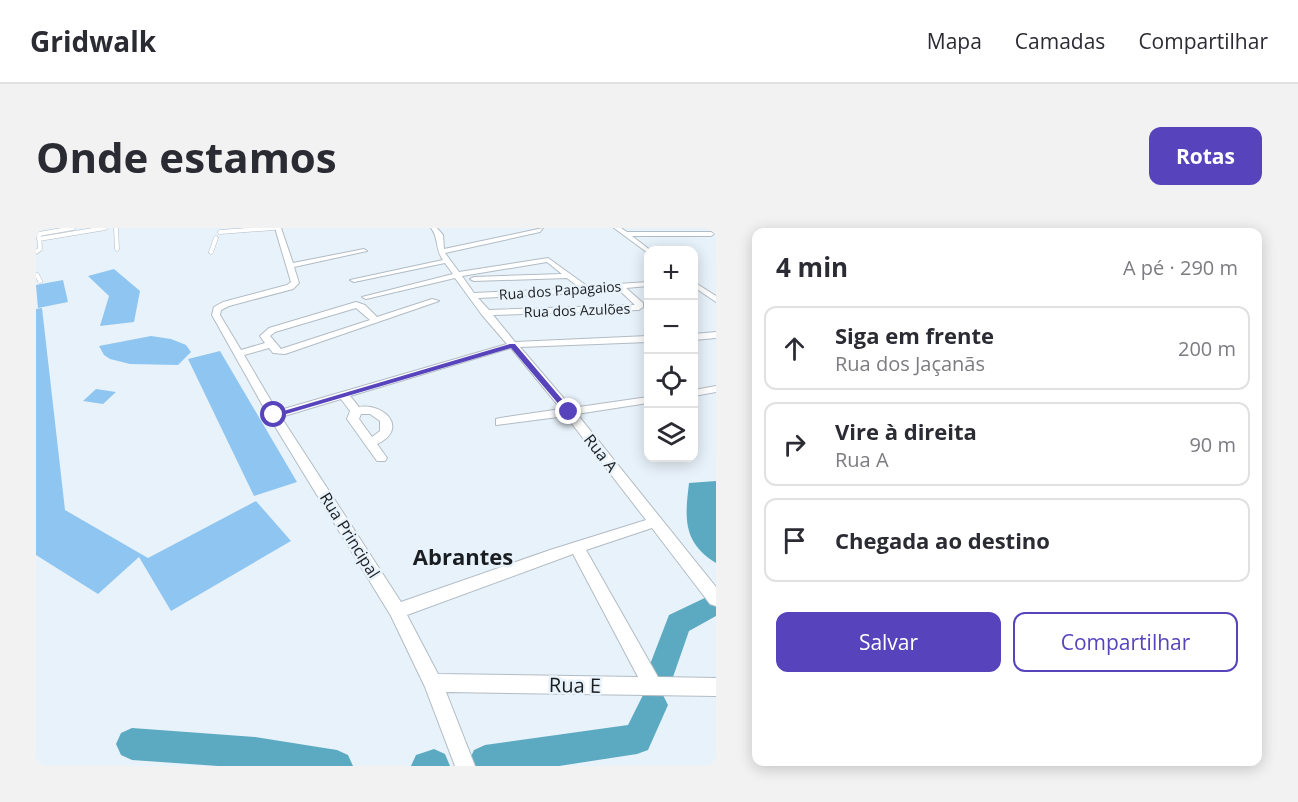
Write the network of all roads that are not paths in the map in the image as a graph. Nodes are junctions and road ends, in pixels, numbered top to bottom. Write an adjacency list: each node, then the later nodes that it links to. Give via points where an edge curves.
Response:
1 (73, 228): 11 (lane, via 39,234)
2 (105, 228): 11 (lane)
3 (116, 228): 14 (lane)
4 (276, 228): 8 (lane); 19 (street)
5 (434, 228): 18 (street, via 440,235)
6 (540, 228): 18 (street)
7 (617, 228): 9 (street)
8 (220, 232)
9 (625, 234): 10 (street); 13 (street)
10 (714, 235)
11 (39, 238): 16 (lane, via 40,249)
12 (216, 238): 17 (lane)
13 (644, 248)
14 (117, 249)
15 (364, 251): 19 (street)
16 (36, 252)
17 (211, 252)
18 (443, 257): 22 (street, Rua A); 23 (street)
19 (290, 266): 40 (street, Rua Principal, via 293,285 217,309 216,315)
20 (38, 275): 24 (lane)
21 (568, 276): 22 (street); 22 (street, via 548,260); 28 (street)
22 (458, 277): 29 (street, Rua A); 30 (street)
23 (354, 280)
24 (40, 281)
25 (644, 284): 26 (street, Rua dos Papagaios)
26 (619, 286): 28 (street, Rua dos Papagaios); 33 (street, Rua dos Azulões, via 639,307)
27 (698, 287): 31 (street)
28 (585, 288): 29 (street, Rua dos Papagaios)
29 (472, 296): 33 (street, Rua A)
30 (366, 297)
31 (716, 300)
32 (435, 301): 34 (street)
33 (485, 313): 39 (street, Rua A)
34 (374, 321): 38 (street, via 282,352); 38 (street, via 358,305 272,330 265,334)
35 (716, 335): 36 (street)
36 (698, 337)
37 (644, 339): 39 (street)
38 (270, 344): 40 (street)
39 (512, 345): 43 (street); 46 (street, Rua A)
40 (239, 354): 47 (street, Rua Principal)
41 (716, 389): 42 (street)
42 (698, 392)
43 (344, 394): 45 (street); 47 (street)
44 (644, 401): 46 (street)
45 (356, 411): 49 (street, via 355,424); 49 (street, via 374,411 386,422 385,436)
46 (569, 412): 48 (street); 51 (street, Rua A)
47 (274, 415): 54 (street, Rua Principal)
48 (500, 423)
49 (370, 443): 50 (street)
50 (381, 458)
51 (655, 522): 52 (street); 53 (street, Rua A)
52 (577, 547): 54 (street); 56 (street)
53 (716, 599)
54 (397, 611): 55 (street, Rua Principal)
55 (433, 683): 56 (street, Rua E); 58 (street, Rua Principal)
56 (653, 686): 57 (street, Rua E)
57 (716, 687)
58 (465, 766)

